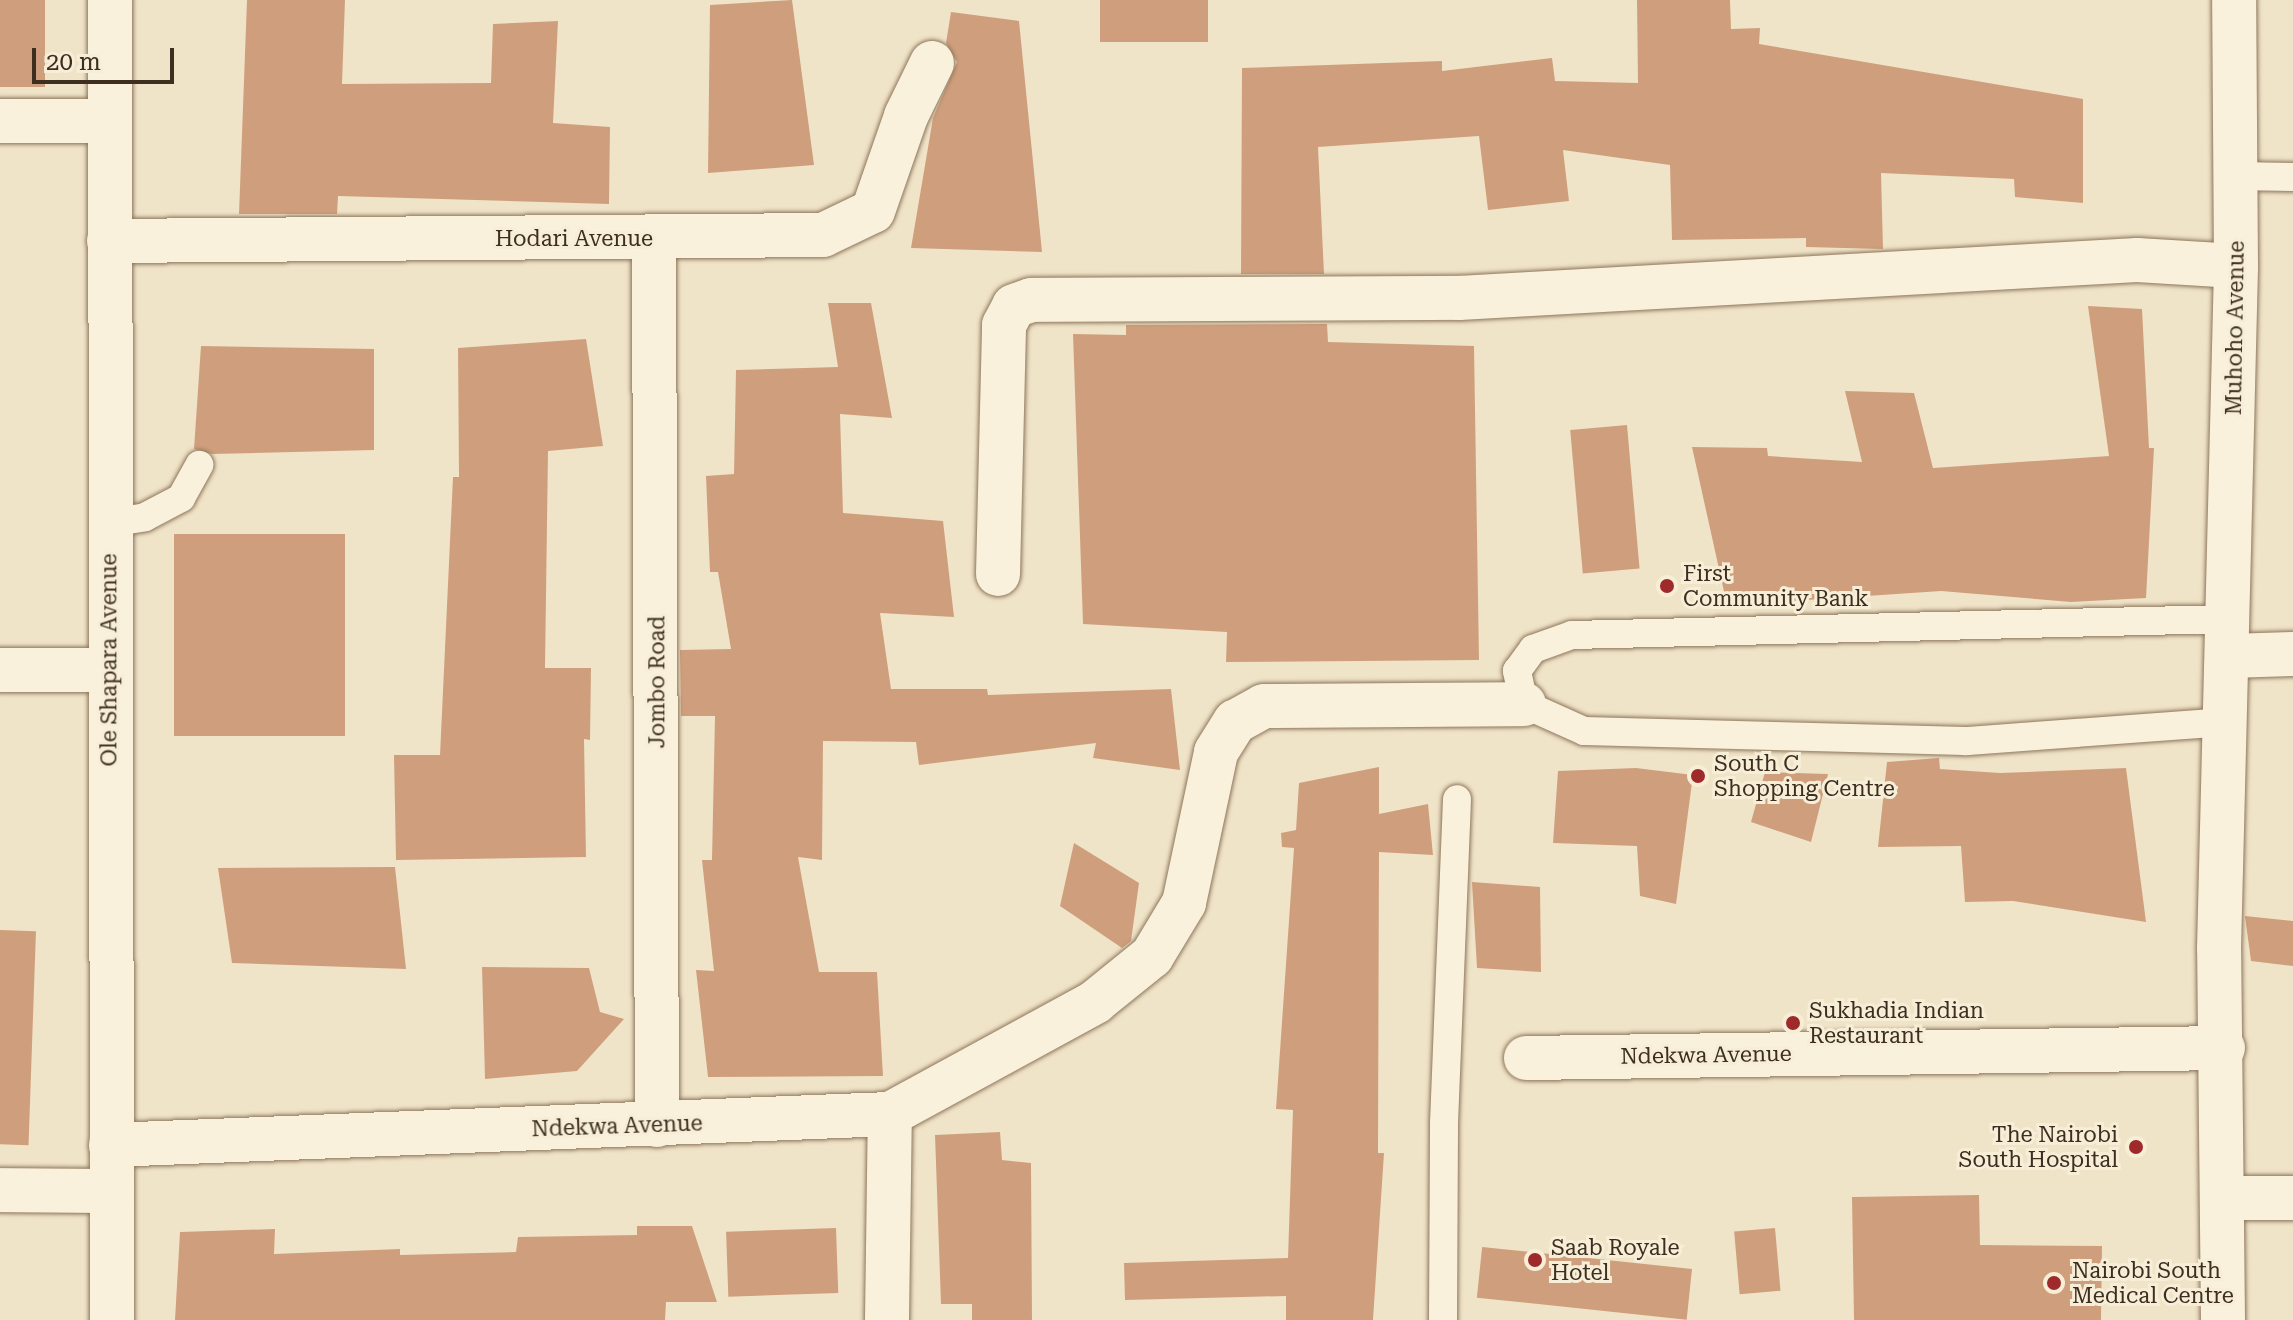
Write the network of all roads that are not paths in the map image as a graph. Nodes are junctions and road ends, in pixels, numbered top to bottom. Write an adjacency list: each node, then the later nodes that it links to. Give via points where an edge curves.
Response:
1 (110, 0): 5 (street, Ole Shapara Avenue)
2 (2234, 0): 6 (street, Muhoho Avenue)
3 (932, 63): 8 (street, Hodari Avenue, via 906,116 873,211 852,226 823,235)
4 (0, 121): 5 (street)
5 (110, 121): 9 (street, Ole Shapara Avenue)
6 (2236, 176): 7 (lane); 10 (street, Muhoho Avenue)
7 (2293, 177)
8 (654, 239): 9 (street, Hodari Avenue); 24 (street, Jombo Road)
9 (109, 241): 12 (street, Ole Shapara Avenue)
10 (2236, 266): 13 (street, via 2137,260 1459,298 1031,300 1014,306 1004,325); 14 (street, Muhoho Avenue)
11 (199, 465): 12 (lane, via 181,498 145,517)
12 (109, 523): 17 (street, Ole Shapara Avenue)
13 (998, 574)
14 (2229, 637): 15 (street); 18 (lane, via 1572,635 1533,649 1517,671); 19 (street, Muhoho Avenue)
15 (2293, 654)
16 (0, 670): 17 (street)
17 (108, 670): 25 (street, Ole Shapara Avenue)
18 (1524, 704): 19 (lane, via 1584,731 1965,741); 23 (street, Ndekwa Avenue, via 1264,706 1235,722 1216,752 1184,903 1152,956 1095,1002)
19 (2226, 722): 21 (street, Muhoho Avenue, via 2219,949)
20 (1457, 799): 32 (lane, via 1444,1123)
21 (2223, 1048): 22 (street, Ndekwa Avenue); 28 (street, Muhoho Avenue)
22 (1526, 1058)
23 (890, 1114): 24 (street, Ndekwa Avenue); 31 (street)
24 (657, 1125): 25 (street, Ndekwa Avenue)
25 (111, 1145): 27 (street, Ole Shapara Avenue)
26 (0, 1190): 27 (street)
27 (112, 1191): 30 (street, Ole Shapara Avenue)
28 (2222, 1198): 29 (street); 33 (street, Muhoho Avenue)
29 (2293, 1198)
30 (112, 1320)
31 (887, 1320)
32 (1443, 1320)
33 (2223, 1320)

